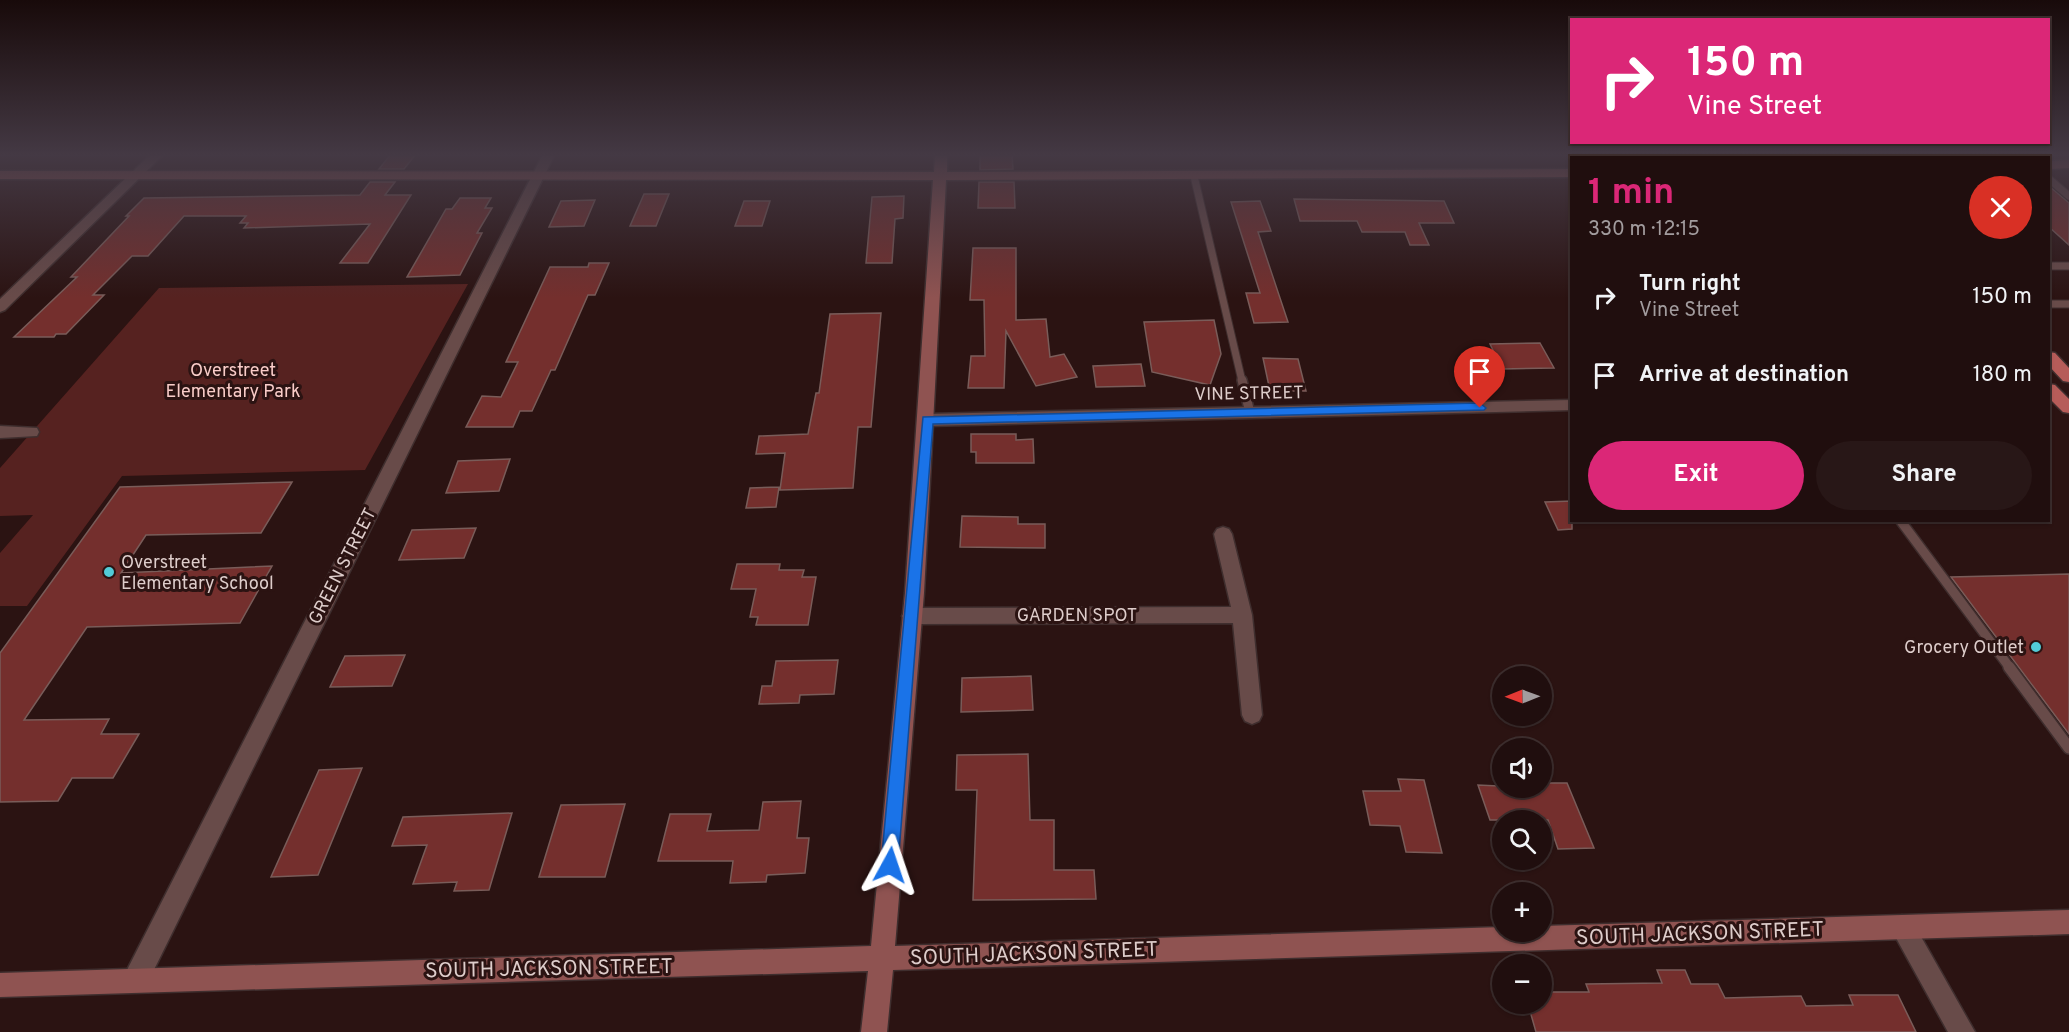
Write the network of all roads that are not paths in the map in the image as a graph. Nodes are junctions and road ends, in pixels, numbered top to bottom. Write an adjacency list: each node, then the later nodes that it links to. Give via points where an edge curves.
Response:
1 (109, 202): 9 (street)
2 (525, 202): 28 (street, GREEN STREET)
3 (939, 202): 16 (street)
4 (1200, 202): 15 (lane)
5 (2050, 266): 6 (lane)
6 (2069, 266)
7 (2050, 304): 8 (lane)
8 (2069, 304)
9 (0, 307)
10 (2050, 358): 11 (main road)
11 (2069, 377)
12 (2050, 392): 14 (main road)
13 (1570, 405): 15 (street, VINE STREET)
14 (2069, 408)
15 (1250, 413): 16 (street, VINE STREET)
16 (927, 420): 22 (street)
17 (0, 432): 18 (street)
18 (31, 432)
19 (1901, 522): 24 (lane)
20 (1223, 534): 21 (street)
21 (1242, 615): 22 (street, GARDEN SPOT); 23 (street)
22 (912, 616): 27 (street)
23 (1252, 715)
24 (2069, 748)
25 (2069, 922): 26 (street, SOUTH JACKSON STREET)
26 (1902, 927): 27 (street, SOUTH JACKSON STREET); 31 (street)
27 (881, 958): 28 (street, SOUTH JACKSON STREET); 30 (street)
28 (136, 979): 29 (street, SOUTH JACKSON STREET)
29 (0, 985)
30 (874, 1032)
31 (1962, 1032)

